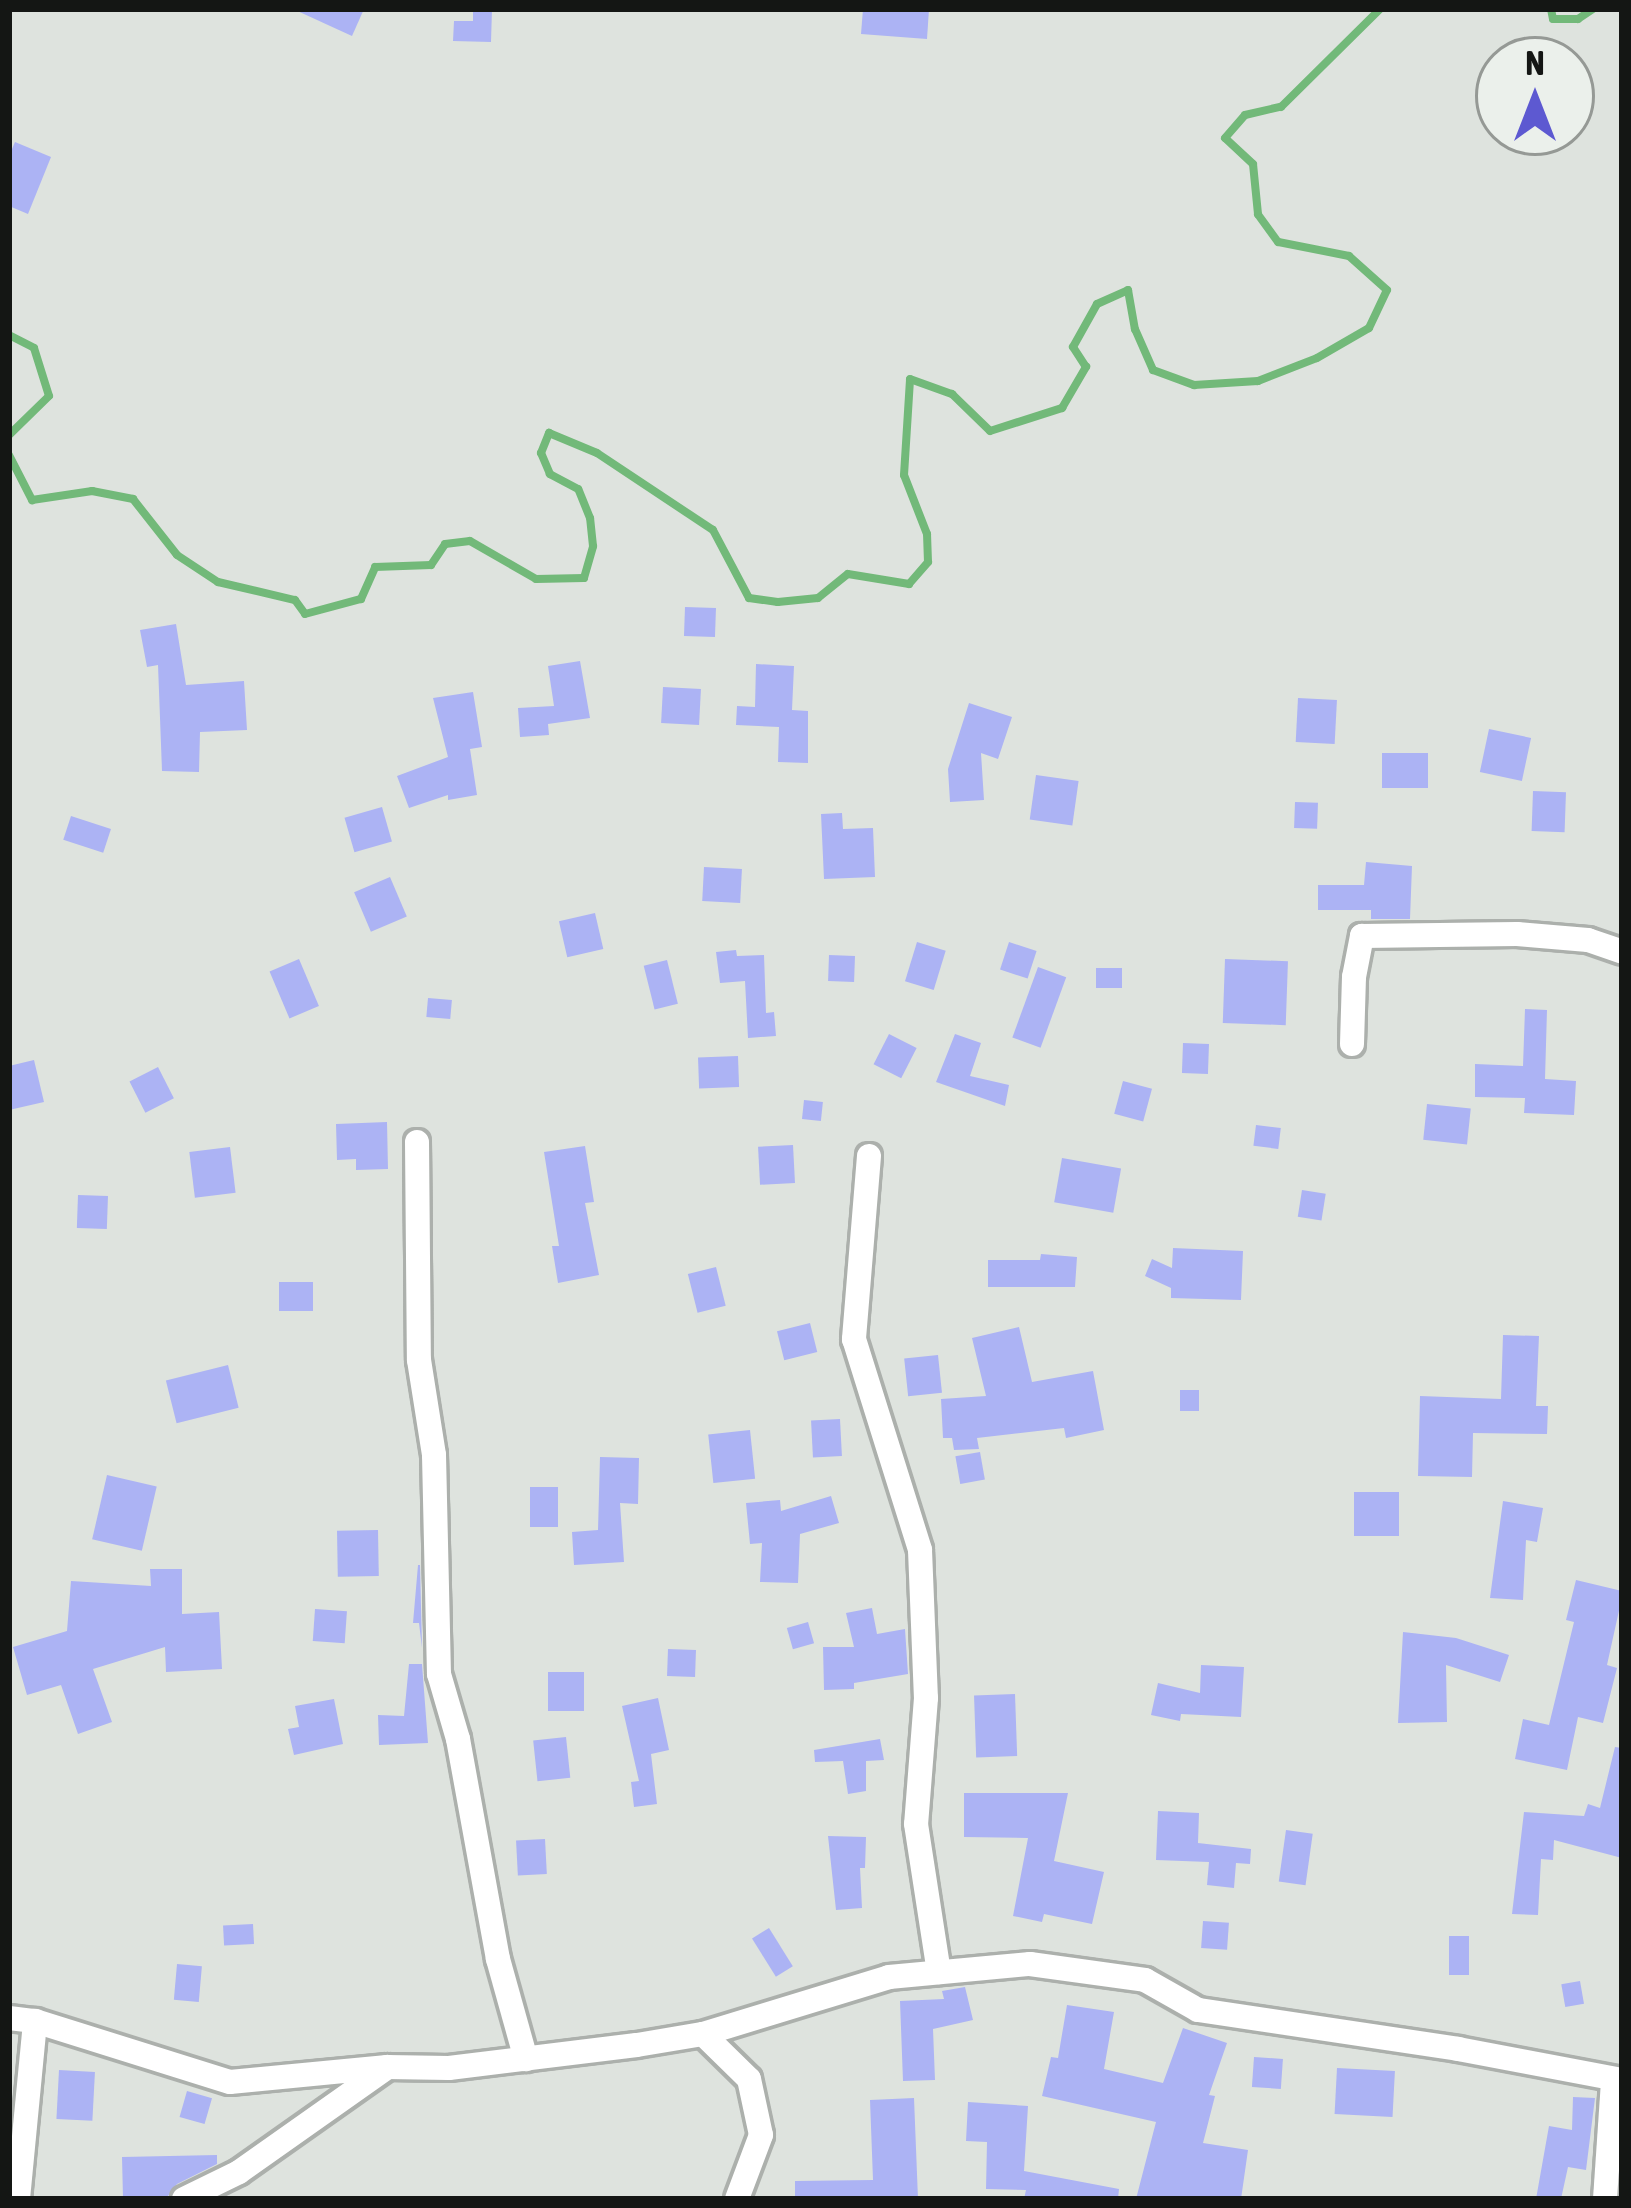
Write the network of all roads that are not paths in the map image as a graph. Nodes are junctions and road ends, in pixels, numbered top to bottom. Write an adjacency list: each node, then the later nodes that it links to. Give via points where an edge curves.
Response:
1 (1622, 952): 2 (street, via 1588,940 1517,934 1362,936)
2 (1352, 1044)
3 (417, 1142): 9 (street, via 419,1360 434,1455 439,1675)
4 (869, 1156): 5 (street, via 854,1339 920,1550 926,1697 916,1824)
5 (939, 1972): 8 (street, via 889,1977); 11 (street, via 1030,1964 1145,1980 1198,2010)
6 (9, 2018): 7 (street)
7 (35, 2021): 10 (street, via 230,2082); 12 (street)
8 (704, 2034): 9 (street); 14 (street, via 749,2079 757,2116 760,2135)
9 (526, 2060): 10 (street)
10 (387, 2067): 13 (street, via 239,2172)
11 (1617, 2080): 15 (street)
12 (19, 2199)
13 (184, 2199)
14 (737, 2199)
15 (1605, 2199)

